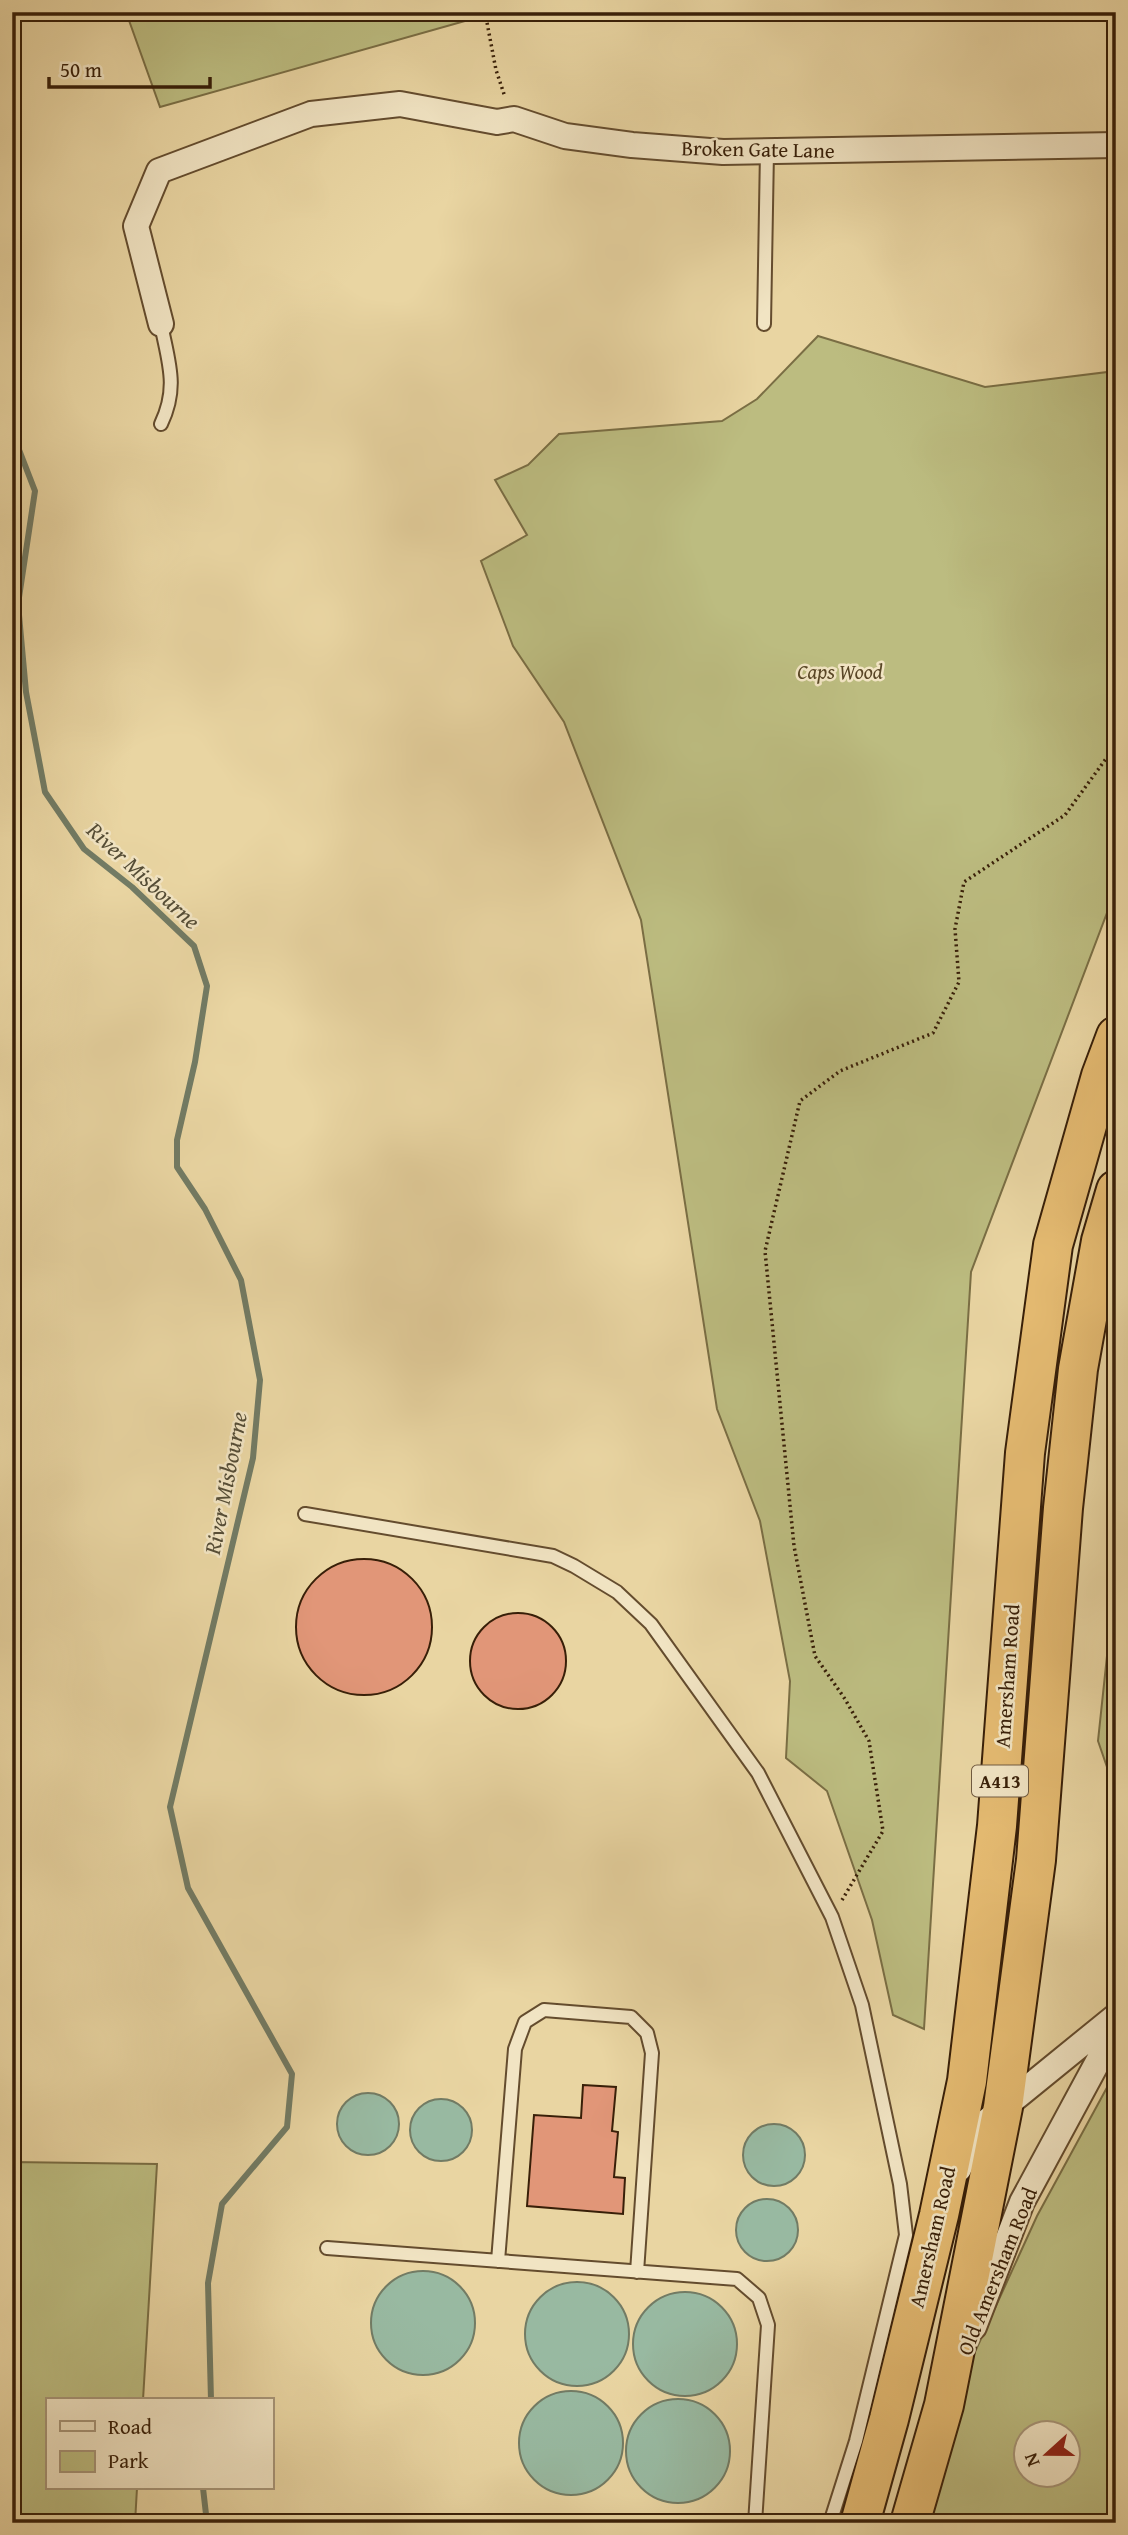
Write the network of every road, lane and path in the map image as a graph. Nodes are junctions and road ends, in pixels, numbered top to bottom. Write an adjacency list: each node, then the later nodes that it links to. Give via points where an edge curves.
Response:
1 (485, 12): 2 (path, via 496,70)
2 (514, 119): 4 (street, Broken Gate Lane, via 565,136 632,145); 5 (street, Broken Gate Lane, via 497,122 400,104 311,114 159,171 136,226)
3 (1116, 145): 4 (street, Broken Gate Lane)
4 (767, 151): 6 (lane)
5 (161, 324): 7 (lane, via 172,381 170,405)
6 (764, 324)
7 (161, 424)
8 (1116, 745): 12 (path, via 1065,815 964,882 955,929 959,982 933,1033 840,1071 800,1101 765,1251 794,1546 816,1656 869,1741 883,1831)
9 (1116, 1036): 16 (highway, Amersham Road / A413, via 1053,1245 1025,1453 997,1826 967,2081)
10 (1116, 1190): 15 (highway, A413, via 1101,1241 1078,1368 1036,1860)
11 (305, 1514): 12 (lane, via 552,1556 617,1592 652,1625 758,1773)
12 (832, 1917): 22 (lane, via 862,2004 900,2184 906,2235 856,2441)
13 (1116, 2016): 15 (street)
14 (1116, 2028): 20 (street, Old Amersham Road, via 1021,2202)
15 (1003, 2107): 16 (street, via 987,2121 968,2150); 20 (highway, A413)
16 (939, 2215): 23 (highway, Amersham Road / A413)
17 (327, 2248): 18 (lane)
18 (498, 2261): 19 (lane); 19 (lane, via 515,2049 525,2022 544,2010 631,2017 647,2033 652,2053)
19 (637, 2272): 21 (lane, via 737,2279 759,2298 768,2325)
20 (944, 2405): 24 (highway, A413)
21 (755, 2523)
22 (830, 2523)
23 (860, 2523)
24 (910, 2523)

